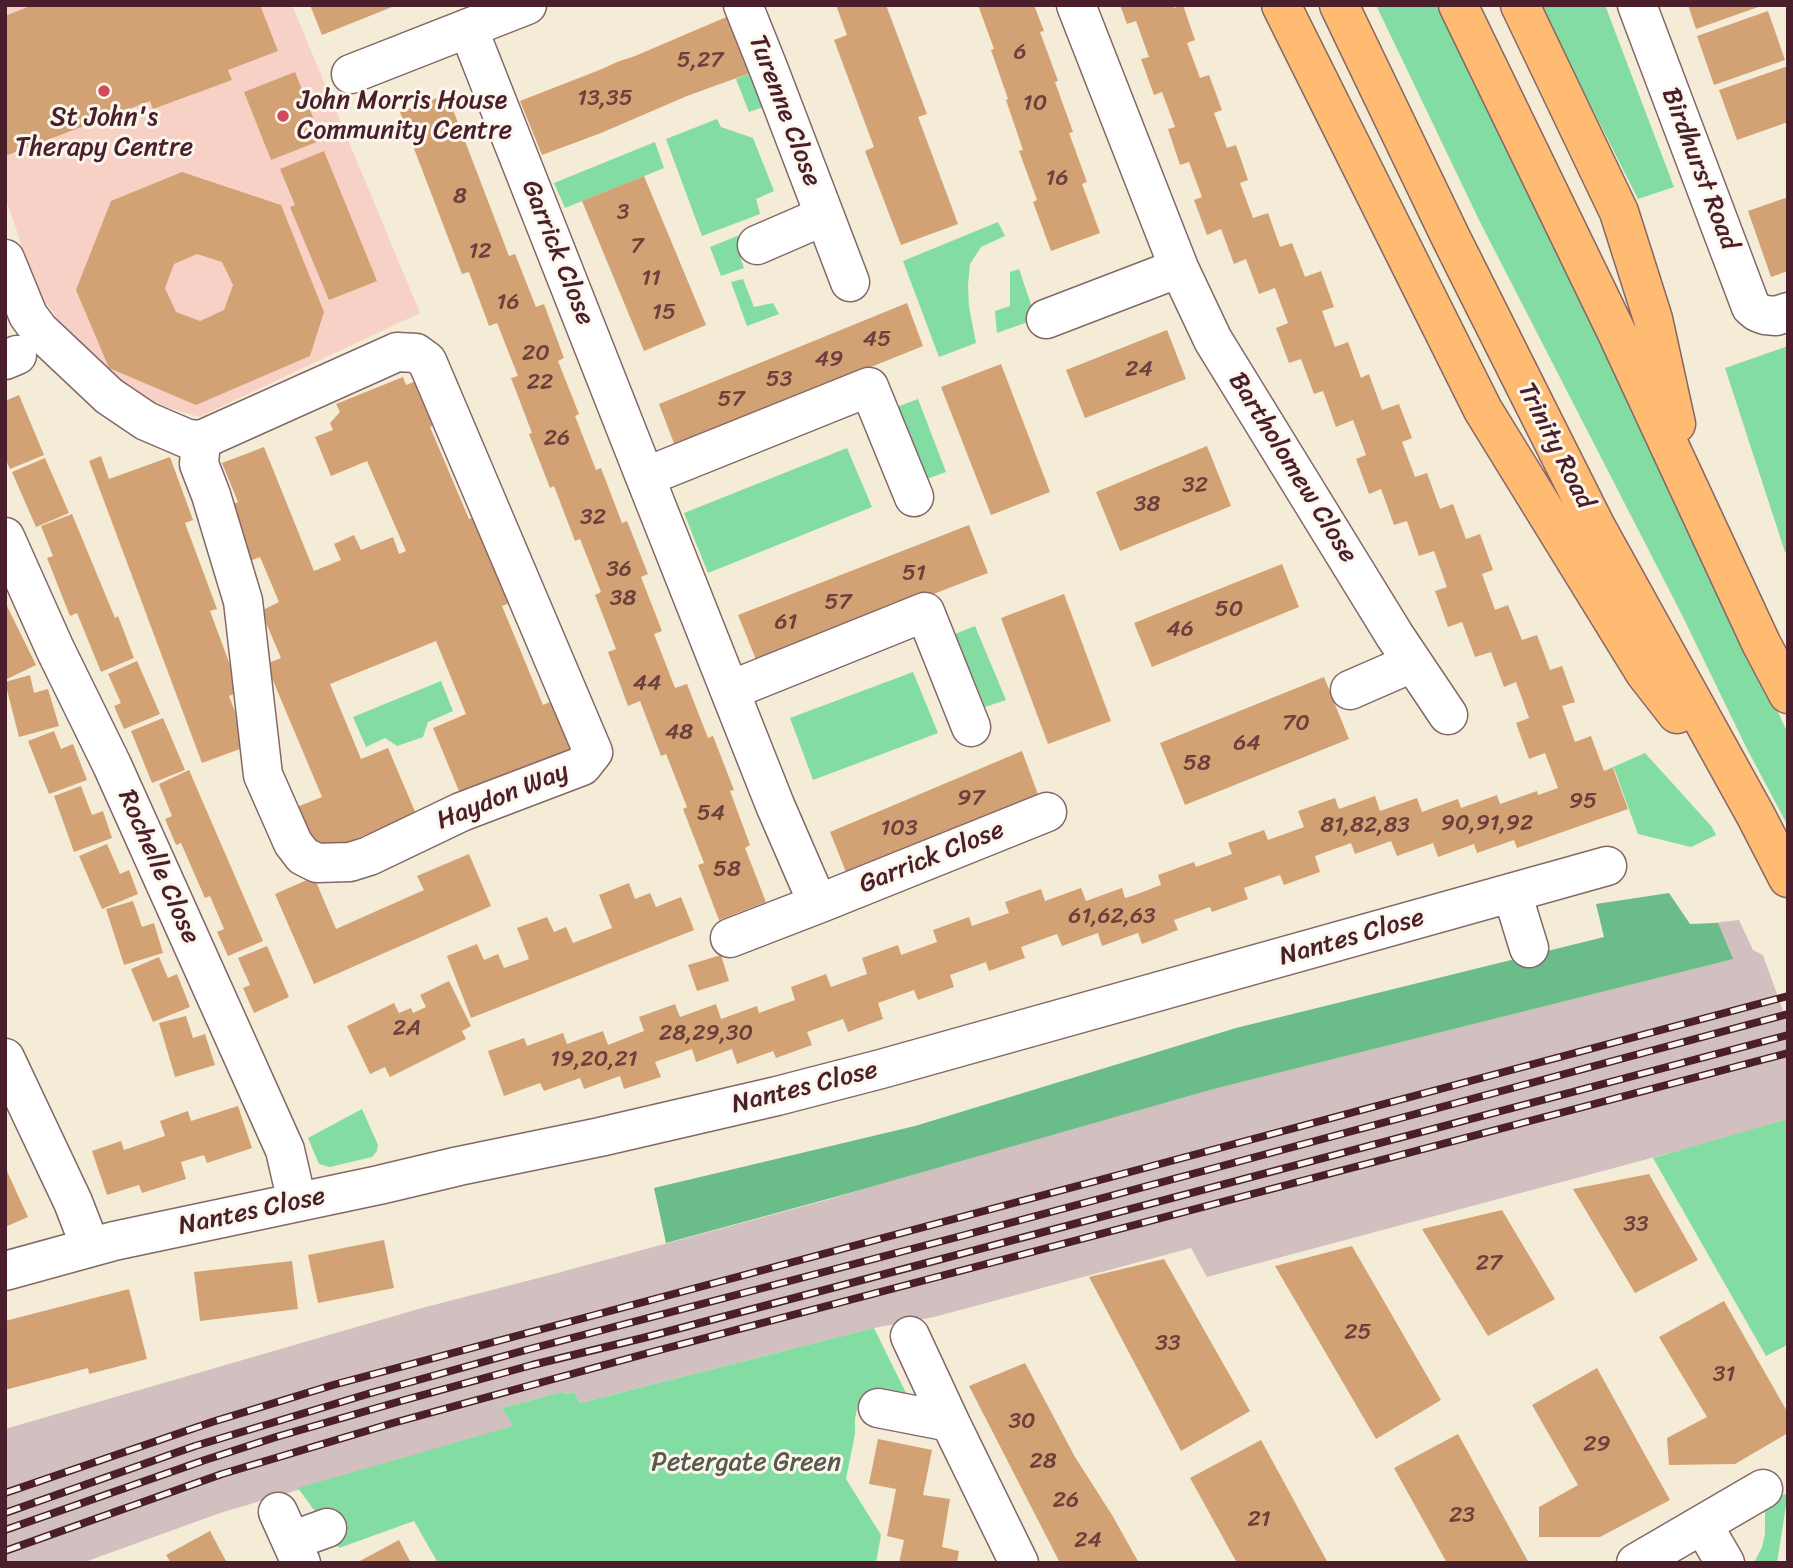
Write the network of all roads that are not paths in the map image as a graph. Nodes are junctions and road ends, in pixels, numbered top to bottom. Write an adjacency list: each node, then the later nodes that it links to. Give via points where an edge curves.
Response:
1 (527, 5): 9 (street)
2 (743, 5): 11 (street, Turenne Close)
3 (1076, 5): 14 (street, Bartholomew Close)
4 (1281, 5): 30 (highway, via 1482,410 1645,673)
5 (1339, 5): 30 (highway, Trinity Road, via 1596,527)
6 (1458, 5): 20 (highway)
7 (1520, 5): 20 (highway, via 1619,212 1653,319)
8 (1637, 5): 16 (street, Birdhurst Road, via 1751,307 1765,315)
9 (468, 29): 10 (street); 19 (street, Garrick Close)
10 (351, 74)
11 (824, 216): 12 (street, Turenne Close); 15 (street, Turenne Close)
12 (757, 245)
13 (5, 259): 18 (street, via 33,323 90,379 137,416 188,439)
14 (1179, 268): 17 (street); 23 (street, Bartholomew Close, via 1213,340)
15 (850, 282)
16 (1782, 314)
17 (1046, 319)
18 (201, 440): 18 (street, Haydon Way, via 397,352 416,353 427,360 593,752 582,765 461,812 369,856 317,863 303,856 263,775 243,601 200,464)
19 (645, 477): 21 (street, via 869,387); 24 (street, Garrick Close)
20 (1691, 494): 26 (highway)
21 (914, 497)
22 (5, 537): 38 (street, Rochelle Close, via 281,1140)
23 (1412, 663): 25 (street); 27 (street, Bartholomew Close)
24 (731, 690): 28 (street, via 925,612); 34 (street, Garrick Close)
25 (1350, 690)
26 (1788, 694)
27 (1448, 715)
28 (971, 727)
29 (1047, 812): 34 (street, Garrick Close)
30 (1755, 816): 32 (highway, Trinity Road)
31 (1607, 866): 33 (street, Nantes Close)
32 (1788, 878)
33 (1512, 893): 36 (street); 38 (street, Nantes Close, via 777,1096)
34 (818, 904): 35 (street, Garrick Close)
35 (730, 939)
36 (1529, 948)
37 (5, 1058): 39 (street)
38 (297, 1202): 39 (street, Nantes Close)
39 (90, 1246): 40 (street, Nantes Close)
40 (5, 1270)
41 (910, 1336): 43 (street)
42 (878, 1408): 43 (street)
43 (950, 1422): 48 (street)
44 (1763, 1489): 45 (street)
45 (1703, 1525): 49 (street); 50 (street)
46 (327, 1528): 47 (street)
47 (290, 1539)
48 (1019, 1563)
49 (1636, 1563)
50 (1725, 1563)

